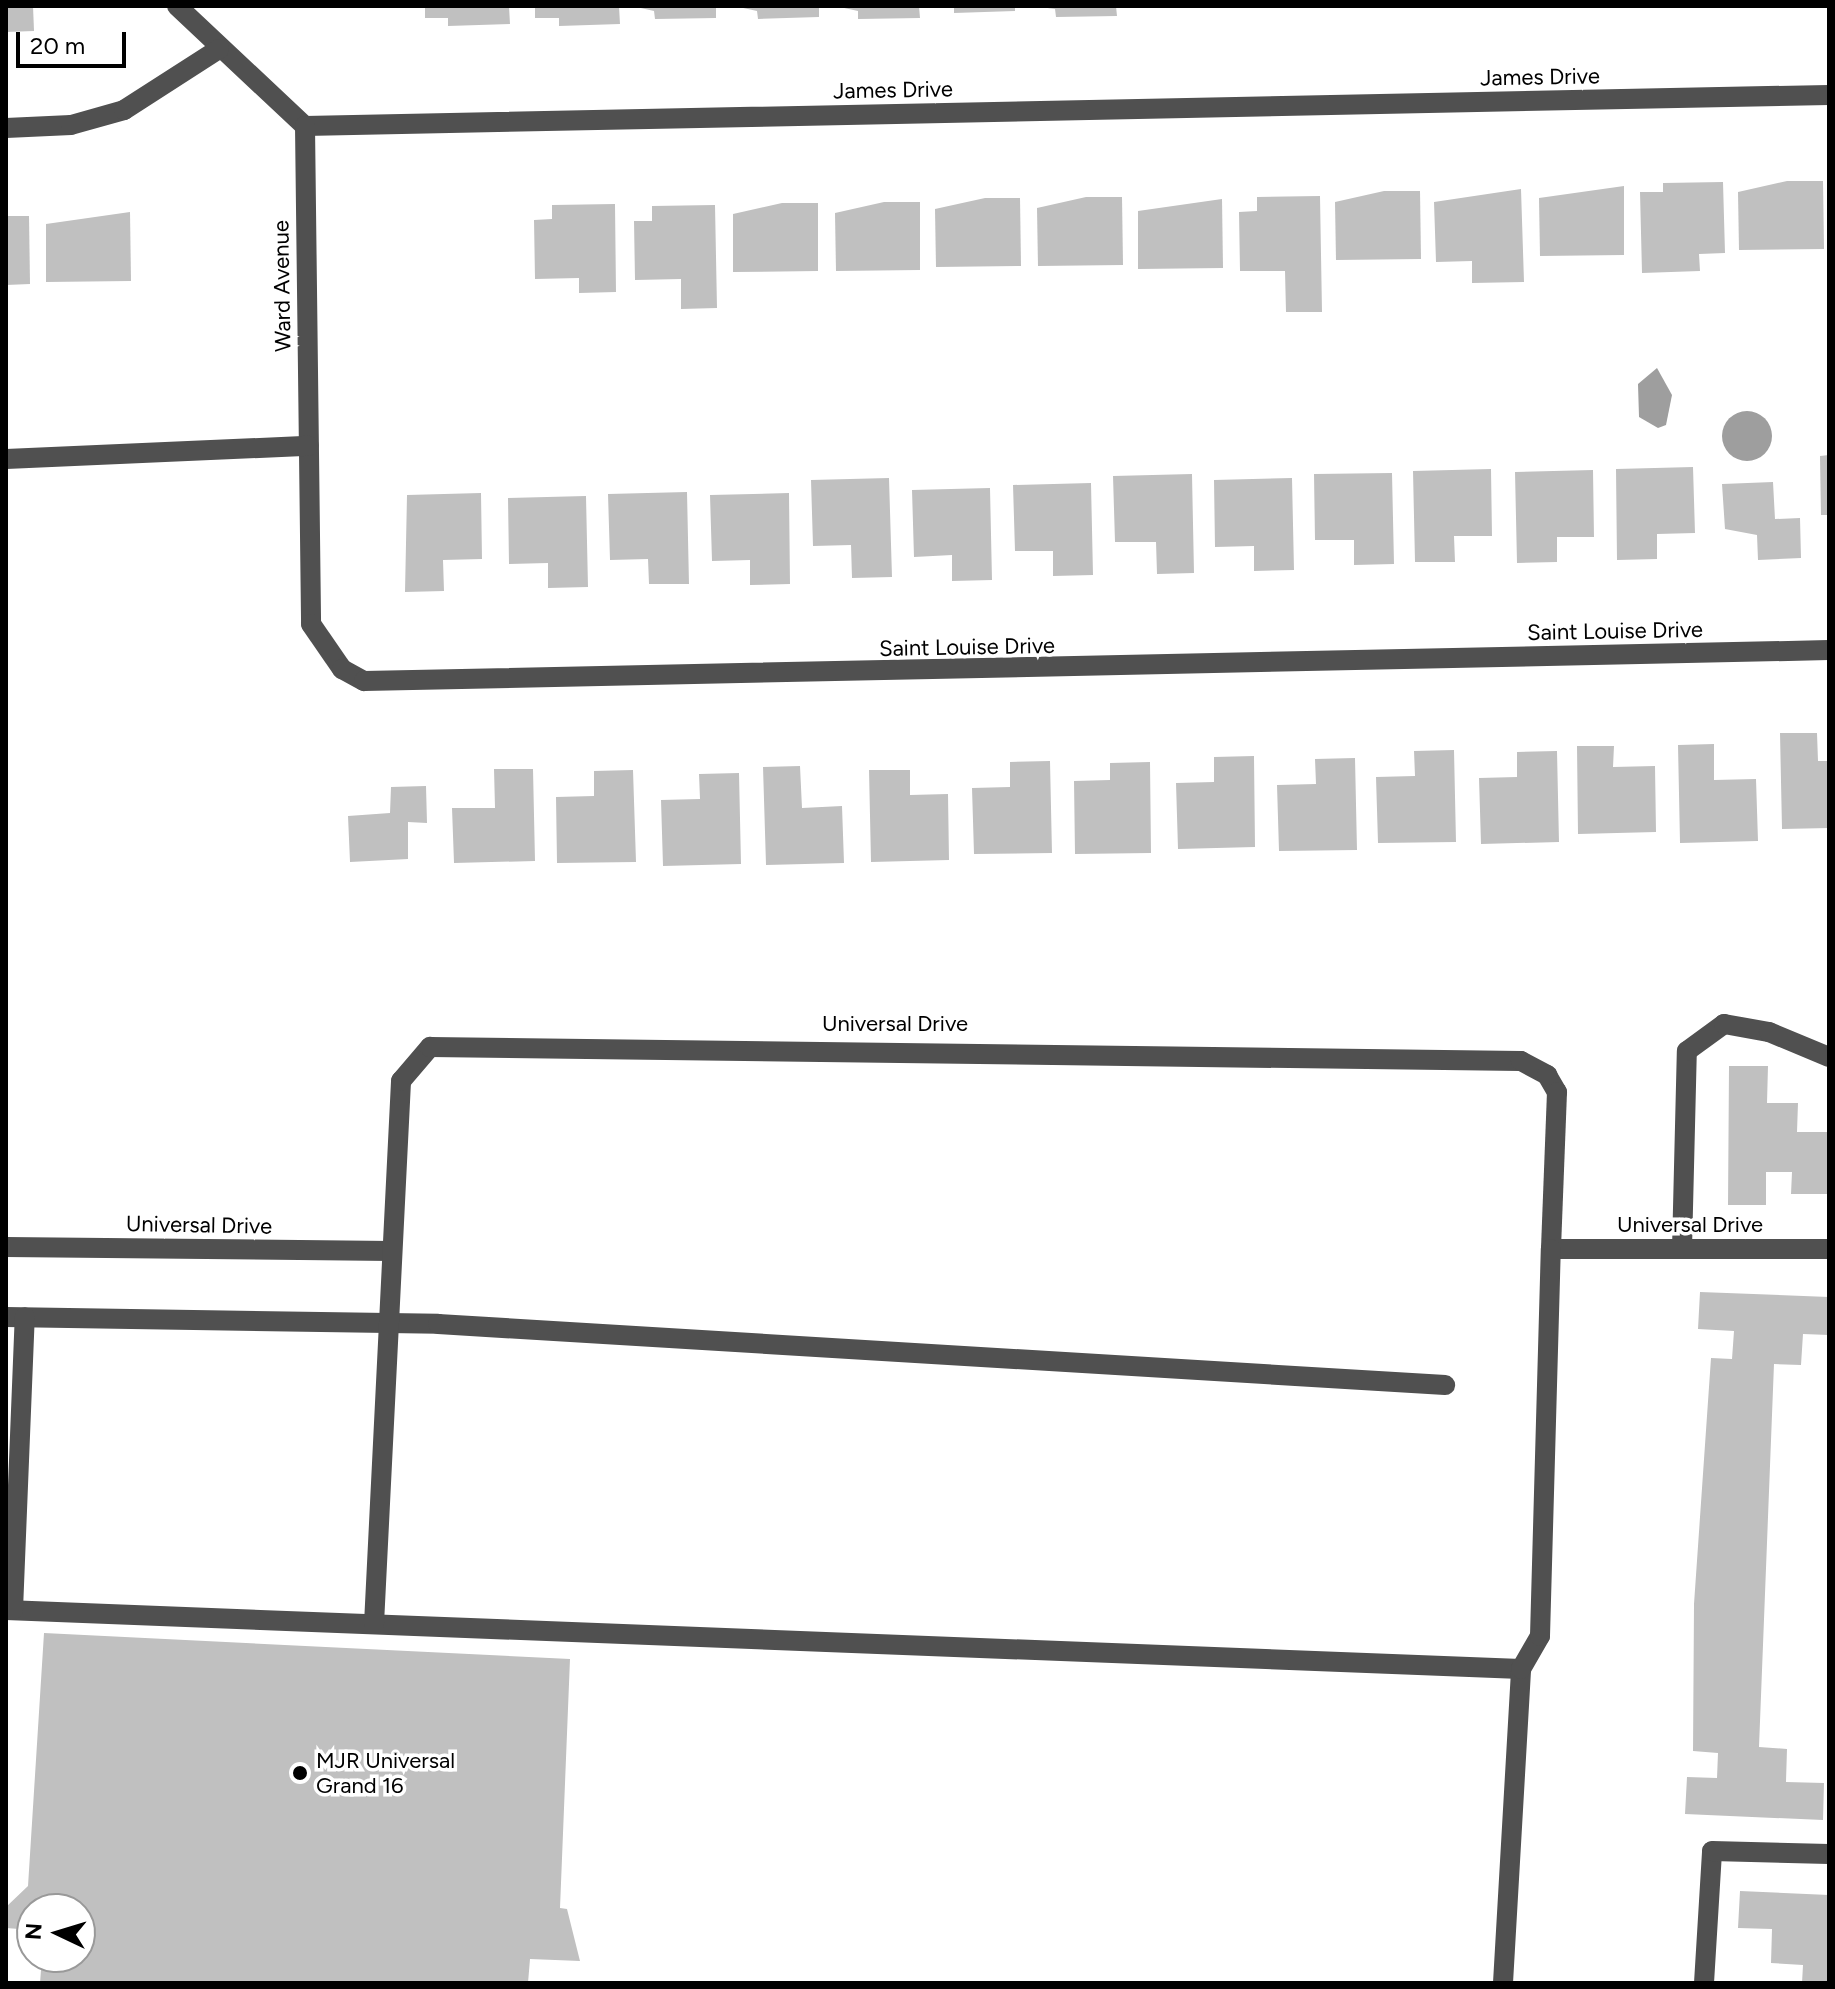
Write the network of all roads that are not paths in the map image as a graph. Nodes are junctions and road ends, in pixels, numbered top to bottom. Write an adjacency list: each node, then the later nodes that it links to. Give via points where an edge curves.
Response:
1 (177, 6): 2 (street)
2 (219, 49): 4 (street); 5 (street, via 124,110 71,125)
3 (1829, 95): 4 (street, James Drive)
4 (305, 126): 6 (street, Ward Avenue)
5 (6, 128)
6 (309, 446): 7 (street); 8 (street, Saint Louise Drive, via 311,624 342,669 393,685)
7 (6, 459)
8 (1829, 650)
9 (1829, 1057): 12 (street, via 1769,1032 1724,1024 1687,1051)
10 (6, 1247): 14 (street, Universal Drive)
11 (1551, 1249): 12 (street, Universal Drive); 14 (street, Universal Drive, via 1557,1092 1547,1075 1521,1061 430,1047 401,1081); 20 (street, via 1540,1636)
12 (1682, 1249): 13 (street, Universal Drive)
13 (1829, 1249)
14 (390, 1258): 16 (street, Universal Drive)
15 (16, 1317): 16 (street); 18 (street)
16 (388, 1323): 17 (street); 19 (street, Universal Drive)
17 (1445, 1385)
18 (10, 1610): 19 (street)
19 (374, 1624): 20 (street)
20 (1521, 1669): 22 (street)
21 (1829, 1854): 23 (street, via 1712,1851)
22 (1503, 1983)
23 (1704, 1983)

